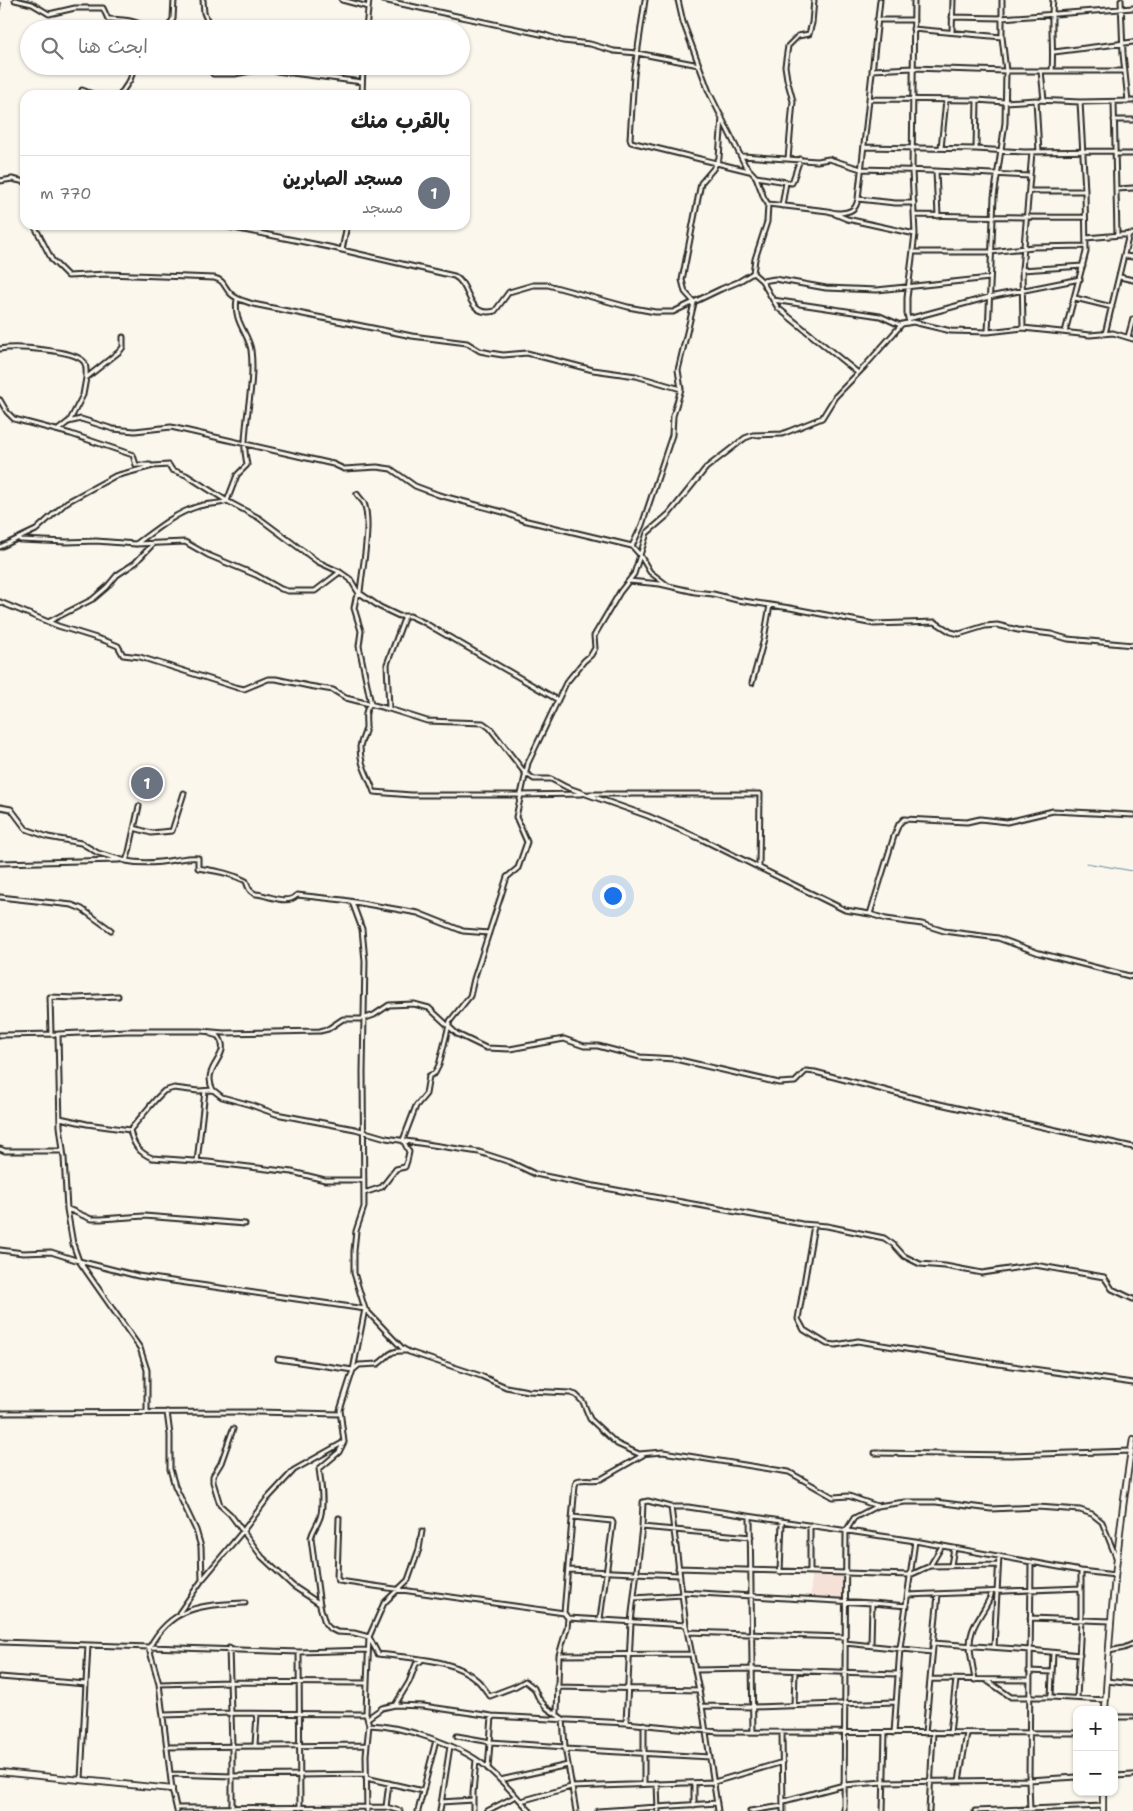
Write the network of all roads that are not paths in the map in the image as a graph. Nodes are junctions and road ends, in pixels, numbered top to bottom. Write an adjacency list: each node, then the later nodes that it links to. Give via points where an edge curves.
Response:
1 (15, 0): 22 (street, via 32,4 49,14 75,8 103,8 108,19)
2 (174, 0): 23 (street)
3 (203, 0): 24 (street)
4 (342, 0): 16 (street)
5 (369, 0): 16 (street)
6 (383, 0): 34 (street, via 563,41)
7 (645, 0): 34 (street)
8 (678, 0): 35 (street)
9 (814, 0): 73 (street, via 809,34 798,36 788,46 786,79 793,102)
10 (880, 0): 26 (street)
11 (914, 0): 27 (street)
12 (953, 0): 19 (street)
13 (1002, 0): 21 (street)
14 (1052, 0): 20 (street)
15 (1121, 0): 18 (street)
16 (368, 7): 25 (street)
17 (1133, 8): 18 (street)
18 (1120, 9): 20 (street); 32 (street)
19 (952, 16): 21 (street); 29 (street)
20 (1051, 16): 21 (street); 33 (street)
21 (1002, 18): 30 (street)
22 (126, 20)
23 (172, 20)
24 (207, 20)
25 (367, 20)
26 (877, 20): 27 (street); 37 (street)
27 (914, 20): 28 (street)
28 (913, 29): 29 (street); 36 (street)
29 (952, 32): 30 (street)
30 (1002, 37): 38 (street)
31 (1133, 42): 32 (street)
32 (1124, 44): 33 (street); 41 (street)
33 (1054, 52): 40 (street)
34 (638, 53): 35 (street); 75 (street, via 631,142)
35 (699, 65): 59 (street)
36 (913, 68): 37 (street); 38 (street); 49 (street)
37 (872, 70): 48 (street)
38 (1006, 71): 39 (street); 55 (street)
39 (1041, 71): 40 (street); 53 (street)
40 (1052, 71): 41 (street)
41 (1125, 71): 58 (street)
42 (132, 75): 46 (street)
43 (303, 75): 45 (street)
44 (362, 75): 45 (street)
45 (362, 82): 47 (street)
46 (123, 90)
47 (362, 90)
48 (869, 99): 49 (street); 62 (street)
49 (913, 99): 50 (street); 63 (street)
50 (946, 100): 51 (street); 64 (street)
51 (977, 100): 55 (street); 65 (street)
52 (1036, 100): 53 (street); 55 (street); 68 (street)
53 (1044, 100): 56 (street)
54 (1133, 101): 58 (street)
55 (1006, 102): 66 (street)
56 (1080, 102): 57 (street); 69 (street)
57 (1114, 102): 58 (street); 60 (street)
58 (1128, 102)
59 (722, 116): 72 (street); 75 (street)
60 (1114, 120): 61 (street); 70 (street)
61 (1133, 120)
62 (864, 148): 63 (street); 76 (street)
63 (913, 148): 64 (street); 78 (street)
64 (941, 148): 65 (street)
65 (976, 149): 66 (street)
66 (1001, 152): 67 (street); 80 (street)
67 (1032, 152): 68 (street); 81 (street)
68 (1039, 152): 69 (street)
69 (1082, 152): 70 (street); 88 (street)
70 (1115, 152): 71 (street); 87 (street)
71 (1133, 154)
72 (742, 156): 73 (street); 77 (street)
73 (788, 159): 74 (street)
74 (800, 159): 76 (street, via 829,159); 85 (street, via 793,182)
75 (717, 162): 77 (street); 128 (street, via 701,183 682,280 685,292)
76 (861, 169): 78 (street); 90 (street)
77 (750, 171): 82 (street)
78 (912, 171): 79 (street); 91 (street)
79 (936, 171): 80 (street); 96 (street)
80 (997, 175): 81 (street); 97 (street)
81 (1029, 176): 89 (street)
82 (756, 177): 85 (street); 92 (street)
83 (0, 181): 84 (street)
84 (20, 181)
85 (786, 182): 93 (street)
86 (1133, 188): 87 (street)
87 (1117, 189): 105 (street)
88 (1085, 190): 89 (street); 98 (street)
89 (1029, 191): 99 (street)
90 (858, 199): 91 (street); 94 (street, via 851,210)
91 (914, 203): 95 (street)
92 (768, 204): 93 (street); 116 (street, via 767,222)
93 (782, 206): 94 (street)
94 (835, 214): 103 (street)
95 (915, 216): 96 (street); 103 (street)
96 (938, 216): 97 (street)
97 (993, 216): 99 (street); 111 (street)
98 (1084, 217): 99 (street); 106 (street)
99 (1027, 218): 108 (street)
100 (37, 230): 126 (street, via 52,260 68,276 209,277 221,280)
101 (244, 230): 109 (street)
102 (346, 230): 109 (street)
103 (915, 234): 110 (street)
104 (1131, 234): 105 (street); 112 (street)
105 (1117, 235): 106 (street)
106 (1086, 238): 107 (street)
107 (1086, 246): 108 (street); 114 (street)
108 (1026, 248): 111 (street); 115 (street)
109 (342, 250): 128 (street, via 454,276 462,282 473,305 484,312 495,311 509,292 533,285 548,285 655,312 674,312)
110 (913, 252): 111 (street); 122 (street)
111 (991, 252): 118 (street)
112 (1125, 256): 113 (street); 117 (street)
113 (1133, 257)
114 (1083, 266): 115 (street); 119 (street)
115 (1022, 270): 123 (street)
116 (753, 273): 121 (street); 128 (street)
117 (1120, 277): 120 (street); 129 (street)
118 (990, 278): 122 (street); 124 (street)
119 (1080, 279): 123 (street); 125 (street)
120 (1133, 280)
121 (762, 281): 122 (street, via 775,279 826,288 869,290); 127 (street)
122 (908, 286): 131 (street, via 906,308)
123 (1023, 291): 124 (street); 133 (street)
124 (989, 298): 131 (street); 134 (street)
125 (1075, 298): 129 (street); 135 (street)
126 (237, 299): 143 (street, via 365,327 466,343 490,353 527,353 593,370 636,376); 147 (street, via 237,313 251,348 251,394)
127 (773, 300): 132 (street, via 880,316); 141 (street, via 778,308)
128 (694, 302): 143 (street, via 678,370)
129 (1112, 307): 136 (street)
130 (1133, 319): 138 (street)
131 (909, 321): 132 (street); 134 (street, via 947,330)
132 (900, 325): 141 (street)
133 (1023, 328): 134 (street); 135 (street)
134 (988, 332)
135 (1065, 332): 136 (street)
136 (1105, 334): 138 (street)
137 (123, 337): 142 (street, via 120,351)
138 (1128, 337): 139 (street)
139 (1133, 339)
140 (0, 349): 142 (street, via 20,347 73,356 85,363)
141 (858, 373): 156 (street, via 831,401 822,418 782,434 745,438 706,468 669,514 647,533)
142 (86, 378): 145 (street, via 83,395)
143 (680, 389): 154 (street, via 668,451)
144 (0, 400): 146 (street, via 14,419)
145 (68, 422): 146 (street); 147 (street, via 80,419 108,429 135,431 181,428)
146 (58, 430): 148 (street, via 133,455 136,465)
147 (244, 444): 150 (street, via 247,465 237,475); 154 (street, via 328,462 344,469 390,469 415,486 439,495 523,520)
148 (153, 466): 150 (street, via 169,465 172,470 186,475); 151 (street, via 115,476 60,507 36,530)
149 (357, 494): 160 (street, via 364,502 367,516)
150 (227, 501): 153 (street, via 198,506 182,513); 157 (street, via 259,518 318,562)
151 (17, 540): 153 (street); 155 (street)
152 (153, 543): 153 (street); 157 (street, via 185,542 288,591 315,591); 164 (street, via 93,599)
153 (136, 544)
154 (632, 546): 156 (street)
155 (0, 547)
156 (640, 555): 158 (street); 159 (street, via 650,572)
157 (340, 572): 160 (street)
158 (630, 581): 159 (street); 167 (street, via 594,636 595,648 591,656 566,683)
159 (667, 585): 162 (street)
160 (360, 592): 163 (street, via 380,607); 168 (street, via 354,608 361,631 358,646)
161 (0, 602): 164 (street)
162 (770, 605): 165 (street, via 874,624 935,622 956,633 997,625 1068,639); 166 (street)
163 (406, 616): 167 (street); 169 (street, via 387,664)
164 (48, 622): 168 (street, via 118,646 123,654 235,688 244,689 276,678 333,690 346,698)
165 (1133, 645)
166 (752, 683)
167 (558, 700): 170 (street)
168 (371, 704): 169 (street); 173 (street, via 367,708 366,729 360,745 362,765 374,792 392,795)
169 (389, 709): 170 (street, via 427,721 486,724)
170 (525, 773): 172 (street, via 534,779 551,779); 173 (street)
171 (184, 794): 177 (street, via 172,831 151,833)
172 (584, 794): 173 (street); 180 (street, via 648,816); 180 (street, via 760,794)
173 (520, 796): 185 (street, via 516,817 527,842 518,868 507,878)
174 (139, 806): 177 (street)
175 (0, 807): 178 (street, via 11,809 31,831)
176 (1133, 815): 183 (street, via 1053,811 1007,822 980,818 967,822 904,819 894,836)
177 (134, 828): 178 (street, via 130,852)
178 (124, 860): 179 (street); 182 (street, via 139,864 198,858 198,868 246,880 252,893 287,901 297,895)
179 (0, 863)
180 (759, 868): 183 (street, via 846,910)
181 (0, 897): 184 (street, via 72,905)
182 (352, 902): 185 (street, via 418,913 463,932); 188 (street, via 364,945)
183 (870, 914): 186 (street, via 944,931 998,938 1038,953)
184 (111, 930)
185 (489, 933): 189 (street, via 470,996)
186 (1133, 977)
187 (118, 996): 191 (street, via 50,997)
188 (363, 1019): 189 (street, via 393,1004 414,1004 429,1008); 190 (street, via 343,1019 320,1031); 198 (street)
189 (449, 1026): 199 (street, via 439,1065 429,1076 426,1094 416,1106); 200 (street, via 457,1034 486,1048 502,1050 564,1039 584,1046 598,1046 640,1057 675,1059 779,1083 795,1082 806,1071 815,1072 926,1101)
190 (201, 1031): 192 (street); 194 (street, via 218,1036 222,1042 220,1056 210,1074)
191 (51, 1034): 192 (street); 193 (street)
192 (58, 1034): 196 (street)
193 (0, 1035)
194 (213, 1090): 195 (street); 198 (street, via 222,1097 276,1114)
195 (205, 1091): 197 (street, via 174,1088 164,1091); 203 (street)
196 (60, 1118): 197 (street); 202 (street)
197 (130, 1130): 203 (street, via 132,1141 144,1155 161,1160)
198 (365, 1132): 199 (street); 204 (street)
199 (403, 1140): 205 (street, via 408,1152 404,1167 396,1168 382,1187); 208 (street, via 479,1152 536,1174 589,1186)
200 (1133, 1147)
201 (0, 1149): 202 (street, via 5,1152)
202 (63, 1151): 206 (street)
203 (197, 1162): 204 (street, via 292,1172 325,1180)
204 (364, 1180): 205 (street)
205 (364, 1193): 212 (street, via 364,1207 355,1236 354,1273)
206 (67, 1209): 207 (street, via 101,1220 150,1216); 210 (street)
207 (245, 1224)
208 (814, 1225): 211 (street, via 884,1238 904,1256 920,1264 982,1272 1035,1265 1104,1277 1112,1290); 216 (street, via 798,1319 804,1330 828,1344 858,1341)
209 (0, 1250): 210 (street, via 51,1252)
210 (79, 1262): 212 (street, via 138,1276); 217 (street, via 140,1348 147,1370)
211 (1133, 1298)
212 (365, 1309): 213 (street); 215 (street)
213 (409, 1352): 215 (street, via 394,1350 378,1364 359,1365); 226 (street, via 506,1387 576,1395 583,1402 590,1419 617,1444)
214 (278, 1359): 215 (street)
215 (353, 1370): 220 (street)
216 (1133, 1383)
217 (147, 1412): 218 (street); 219 (street)
218 (167, 1412): 220 (street); 261 (street, via 170,1469 201,1547)
219 (0, 1413)
220 (340, 1414): 223 (street)
221 (233, 1430): 236 (street, via 212,1480 220,1505)
222 (1133, 1439): 224 (street)
223 (344, 1442): 236 (street, via 294,1470); 274 (street, via 339,1452 319,1469 322,1511 311,1538)
224 (1131, 1451): 225 (street, via 1012,1455); 244 (street)
225 (875, 1453)
226 (645, 1454): 227 (street, via 663,1452 790,1472 833,1497 849,1496); 229 (street, via 601,1479 577,1481)
227 (877, 1506): 238 (street, via 854,1518); 244 (street, via 936,1502 991,1509 1038,1507 1080,1510 1102,1522)
228 (671, 1507): 230 (street); 234 (street, via 643,1502); 235 (street)
229 (574, 1517): 250 (street); 251 (street, via 613,1522)
230 (750, 1517): 232 (street); 239 (street)
231 (340, 1518): 263 (street, via 337,1578 343,1582)
232 (782, 1522): 233 (street); 254 (street)
233 (810, 1525): 238 (street); 255 (street)
234 (642, 1528): 235 (street); 257 (street)
235 (674, 1530): 239 (street); 249 (street)
236 (243, 1531): 261 (street); 274 (street, via 277,1572)
237 (422, 1531): 263 (street, via 408,1580)
238 (846, 1531): 240 (street); 256 (street)
239 (751, 1537): 252 (street)
240 (915, 1541): 241 (street); 259 (street)
241 (942, 1546): 242 (street); 248 (street)
242 (954, 1548): 243 (street); 246 (street)
243 (999, 1556): 245 (street); 247 (street)
244 (1117, 1559): 260 (street)
245 (1031, 1562): 253 (street); 264 (street)
246 (951, 1565): 247 (street); 248 (street)
247 (998, 1565): 265 (street)
248 (930, 1566): 259 (street)
249 (678, 1568): 252 (street); 258 (street)
250 (568, 1570): 251 (street); 276 (street)
251 (607, 1571): 257 (street); 280 (street)
252 (751, 1571): 254 (street); 269 (street)
253 (1081, 1571): 260 (street); 262 (street)
254 (780, 1572): 255 (street)
255 (810, 1572): 256 (street)
256 (846, 1572): 259 (street); 271 (street)
257 (637, 1573): 258 (street); 270 (street)
258 (679, 1575): 266 (street)
259 (910, 1575): 268 (street)
260 (1116, 1575): 283 (street)
261 (202, 1580): 277 (street)
262 (1081, 1588): 264 (street); 281 (street)
263 (399, 1590): 276 (street); 287 (street, via 384,1603)
264 (1030, 1590): 265 (street); 279 (street)
265 (994, 1592): 267 (street); 295 (street, via 972,1632); 296 (street)
266 (682, 1593): 269 (street); 270 (street); 284 (street)
267 (938, 1594): 268 (street); 291 (street)
268 (908, 1595): 275 (street)
269 (750, 1596): 271 (street); 286 (street)
270 (634, 1598): 282 (street)
271 (845, 1601): 273 (street); 288 (street)
272 (245, 1603): 277 (street, via 203,1606)
273 (872, 1603): 275 (street); 294 (street)
274 (320, 1604): 287 (street, via 325,1623 330,1628)
275 (907, 1606): 299 (street)
276 (564, 1613): 278 (street)
277 (179, 1614): 297 (street, via 155,1636)
278 (568, 1618): 280 (street); 308 (street)
279 (1030, 1618): 281 (street); 301 (street)
280 (600, 1619): 282 (street)
281 (1081, 1620): 283 (street); 309 (street)
282 (631, 1622): 284 (street); 306 (street)
283 (1111, 1622): 302 (street)
284 (686, 1625): 285 (street)
285 (688, 1632): 286 (street); 307 (street)
286 (750, 1634): 288 (street); 311 (street)
287 (370, 1637): 300 (street); 310 (street, via 378,1654)
288 (844, 1637): 290 (street)
289 (0, 1642): 293 (street)
290 (845, 1643): 294 (street); 316 (street)
291 (933, 1643): 295 (street); 304 (street)
292 (1133, 1644): 302 (street)
293 (88, 1645): 297 (street); 328 (street)
294 (871, 1645): 299 (street)
295 (970, 1645): 296 (street); 321 (street)
296 (994, 1647): 301 (street)
297 (149, 1648): 298 (street); 329 (street)
298 (229, 1648): 303 (street); 325 (street)
299 (900, 1648): 304 (street); 317 (street)
300 (368, 1650): 303 (street); 327 (street)
301 (1030, 1650): 305 (street); 313 (street)
302 (1109, 1651): 324 (street)
303 (299, 1652): 326 (street)
304 (932, 1652): 319 (street)
305 (1053, 1653): 309 (street); 315 (street)
306 (629, 1654): 307 (street); 308 (street); 332 (street)
307 (692, 1654): 312 (street)
308 (559, 1655): 331 (street)
309 (1080, 1655): 336 (street)
310 (424, 1660): 340 (street, via 416,1664); 349 (street, via 466,1672 490,1696 525,1681 534,1688 547,1708)
311 (751, 1669): 312 (street); 314 (street); 344 (street)
312 (696, 1670): 333 (street)
313 (1029, 1671): 315 (street); 323 (street)
314 (795, 1672): 316 (street); 342 (street)
315 (1052, 1672): 335 (street)
316 (845, 1673): 317 (street); 339 (street)
317 (898, 1674): 338 (street)
318 (0, 1677): 328 (street)
319 (930, 1678): 320 (street); 366 (street)
320 (956, 1680): 321 (street); 367 (street)
321 (975, 1680): 322 (street)
322 (986, 1680): 323 (street); 334 (street, via 1008,1695)
323 (1029, 1680): 334 (street)
324 (1107, 1681): 330 (street); 337 (street)
325 (229, 1682): 326 (street); 329 (street); 345 (street)
326 (300, 1682): 327 (street); 347 (street)
327 (367, 1683): 348 (street)
328 (86, 1684): 395 (street)
329 (160, 1684): 350 (street)
330 (1133, 1684)
331 (557, 1686): 332 (street); 349 (street)
332 (627, 1689): 333 (street); 356 (street)
333 (700, 1690): 341 (street)
334 (1029, 1697): 335 (street); 369 (street)
335 (1051, 1697): 336 (street)
336 (1077, 1698): 337 (street)
337 (1106, 1700): 343 (street)
338 (895, 1702): 339 (street); 365 (street)
339 (845, 1703): 342 (street); 362 (street)
340 (396, 1705): 351 (street); 354 (street, via 386,1706)
341 (702, 1706): 344 (street); 359 (street)
342 (794, 1706): 344 (street)
343 (1105, 1706)
344 (753, 1707): 360 (street)
345 (231, 1713): 346 (street); 350 (street); 374 (street)
346 (257, 1714): 347 (street); 375 (street)
347 (300, 1714): 348 (street); 376 (street)
348 (366, 1714): 354 (street)
349 (557, 1714): 355 (street)
350 (164, 1715): 379 (street)
351 (492, 1716): 355 (street); 373 (street)
352 (1118, 1717): 353 (street)
353 (1133, 1717)
354 (368, 1718): 358 (street)
355 (563, 1719): 356 (street); 380 (street)
356 (626, 1722): 357 (street)
357 (644, 1724): 359 (street); 381 (street)
358 (369, 1725): 372 (street, via 387,1726); 377 (street)
359 (706, 1731): 360 (street); 382 (street)
360 (753, 1732): 361 (street)
361 (782, 1732): 362 (street); 384 (street)
362 (844, 1732): 364 (street); 406 (street)
363 (933, 1732): 366 (street); 367 (street); 397 (street)
364 (885, 1733): 365 (street); 401 (street)
365 (894, 1733): 366 (street)
366 (925, 1733)
367 (950, 1733): 368 (street)
368 (967, 1733): 369 (street); 399 (street)
369 (1029, 1733): 370 (street); 398 (street)
370 (1073, 1733)
371 (457, 1736): 373 (street)
372 (436, 1740): 378 (street); 409 (street)
373 (491, 1742): 380 (street); 386 (street)
374 (232, 1745): 375 (street); 379 (street); 389 (street)
375 (255, 1745): 376 (street)
376 (301, 1745): 377 (street); 390 (street)
377 (366, 1745): 391 (street)
378 (450, 1746): 383 (street); 414 (street)
379 (167, 1747): 388 (street)
380 (565, 1748): 381 (street); 385 (street)
381 (645, 1753): 382 (street); 405 (street)
382 (710, 1758): 400 (street)
383 (476, 1759): 386 (street); 412 (street)
384 (783, 1762): 400 (street); 416 (street)
385 (568, 1765): 396 (street); 407 (street)
386 (488, 1769): 396 (street)
387 (0, 1772): 395 (street)
388 (171, 1774): 389 (street); 408 (street)
389 (232, 1776): 390 (street); 421 (street)
390 (301, 1776): 391 (street); 419 (street)
391 (366, 1776): 402 (street); 423 (street)
392 (1118, 1776): 393 (street)
393 (1133, 1776)
394 (1073, 1777): 398 (street)
395 (81, 1779): 408 (street)
396 (500, 1780): 410 (street)
397 (930, 1780): 399 (street); 401 (street); 441 (street)
398 (1029, 1780): 399 (street); 427 (street)
399 (959, 1781)
400 (714, 1782): 404 (street); 415 (street)
401 (883, 1782): 406 (street); 440 (street)
402 (390, 1783): 409 (street); 418 (street)
403 (657, 1783): 404 (street); 405 (street); 424 (street)
404 (694, 1783): 417 (street)
405 (644, 1784): 407 (street)
406 (844, 1785): 416 (street); 439 (street)
407 (571, 1787): 413 (street); 434 (street)
408 (172, 1789): 420 (street)
409 (423, 1791): 429 (street)
410 (516, 1796): 413 (street); 432 (street)
411 (1103, 1796): 425 (street)
412 (473, 1800): 414 (street); 431 (street)
413 (521, 1801): 433 (street)
414 (441, 1802): 430 (street)
415 (716, 1803): 417 (street); 436 (street)
416 (783, 1803): 437 (street); 438 (street)
417 (694, 1805): 424 (street)
418 (386, 1807): 423 (street); 428 (street)
419 (300, 1808): 422 (street); 426 (street)
420 (177, 1809): 421 (street)
421 (232, 1809): 426 (street)
422 (338, 1809): 423 (street)
423 (367, 1809)
424 (658, 1809): 435 (street)
425 (1103, 1809): 427 (street)
426 (270, 1810)
427 (1030, 1810): 442 (street)
428 (400, 1811)
429 (418, 1811)
430 (440, 1811)
431 (473, 1811)
432 (487, 1811)
433 (530, 1811)
434 (576, 1811)
435 (598, 1811)
436 (718, 1811)
437 (750, 1811)
438 (783, 1811)
439 (844, 1811)
440 (883, 1811)
441 (929, 1811)
442 (975, 1811)

